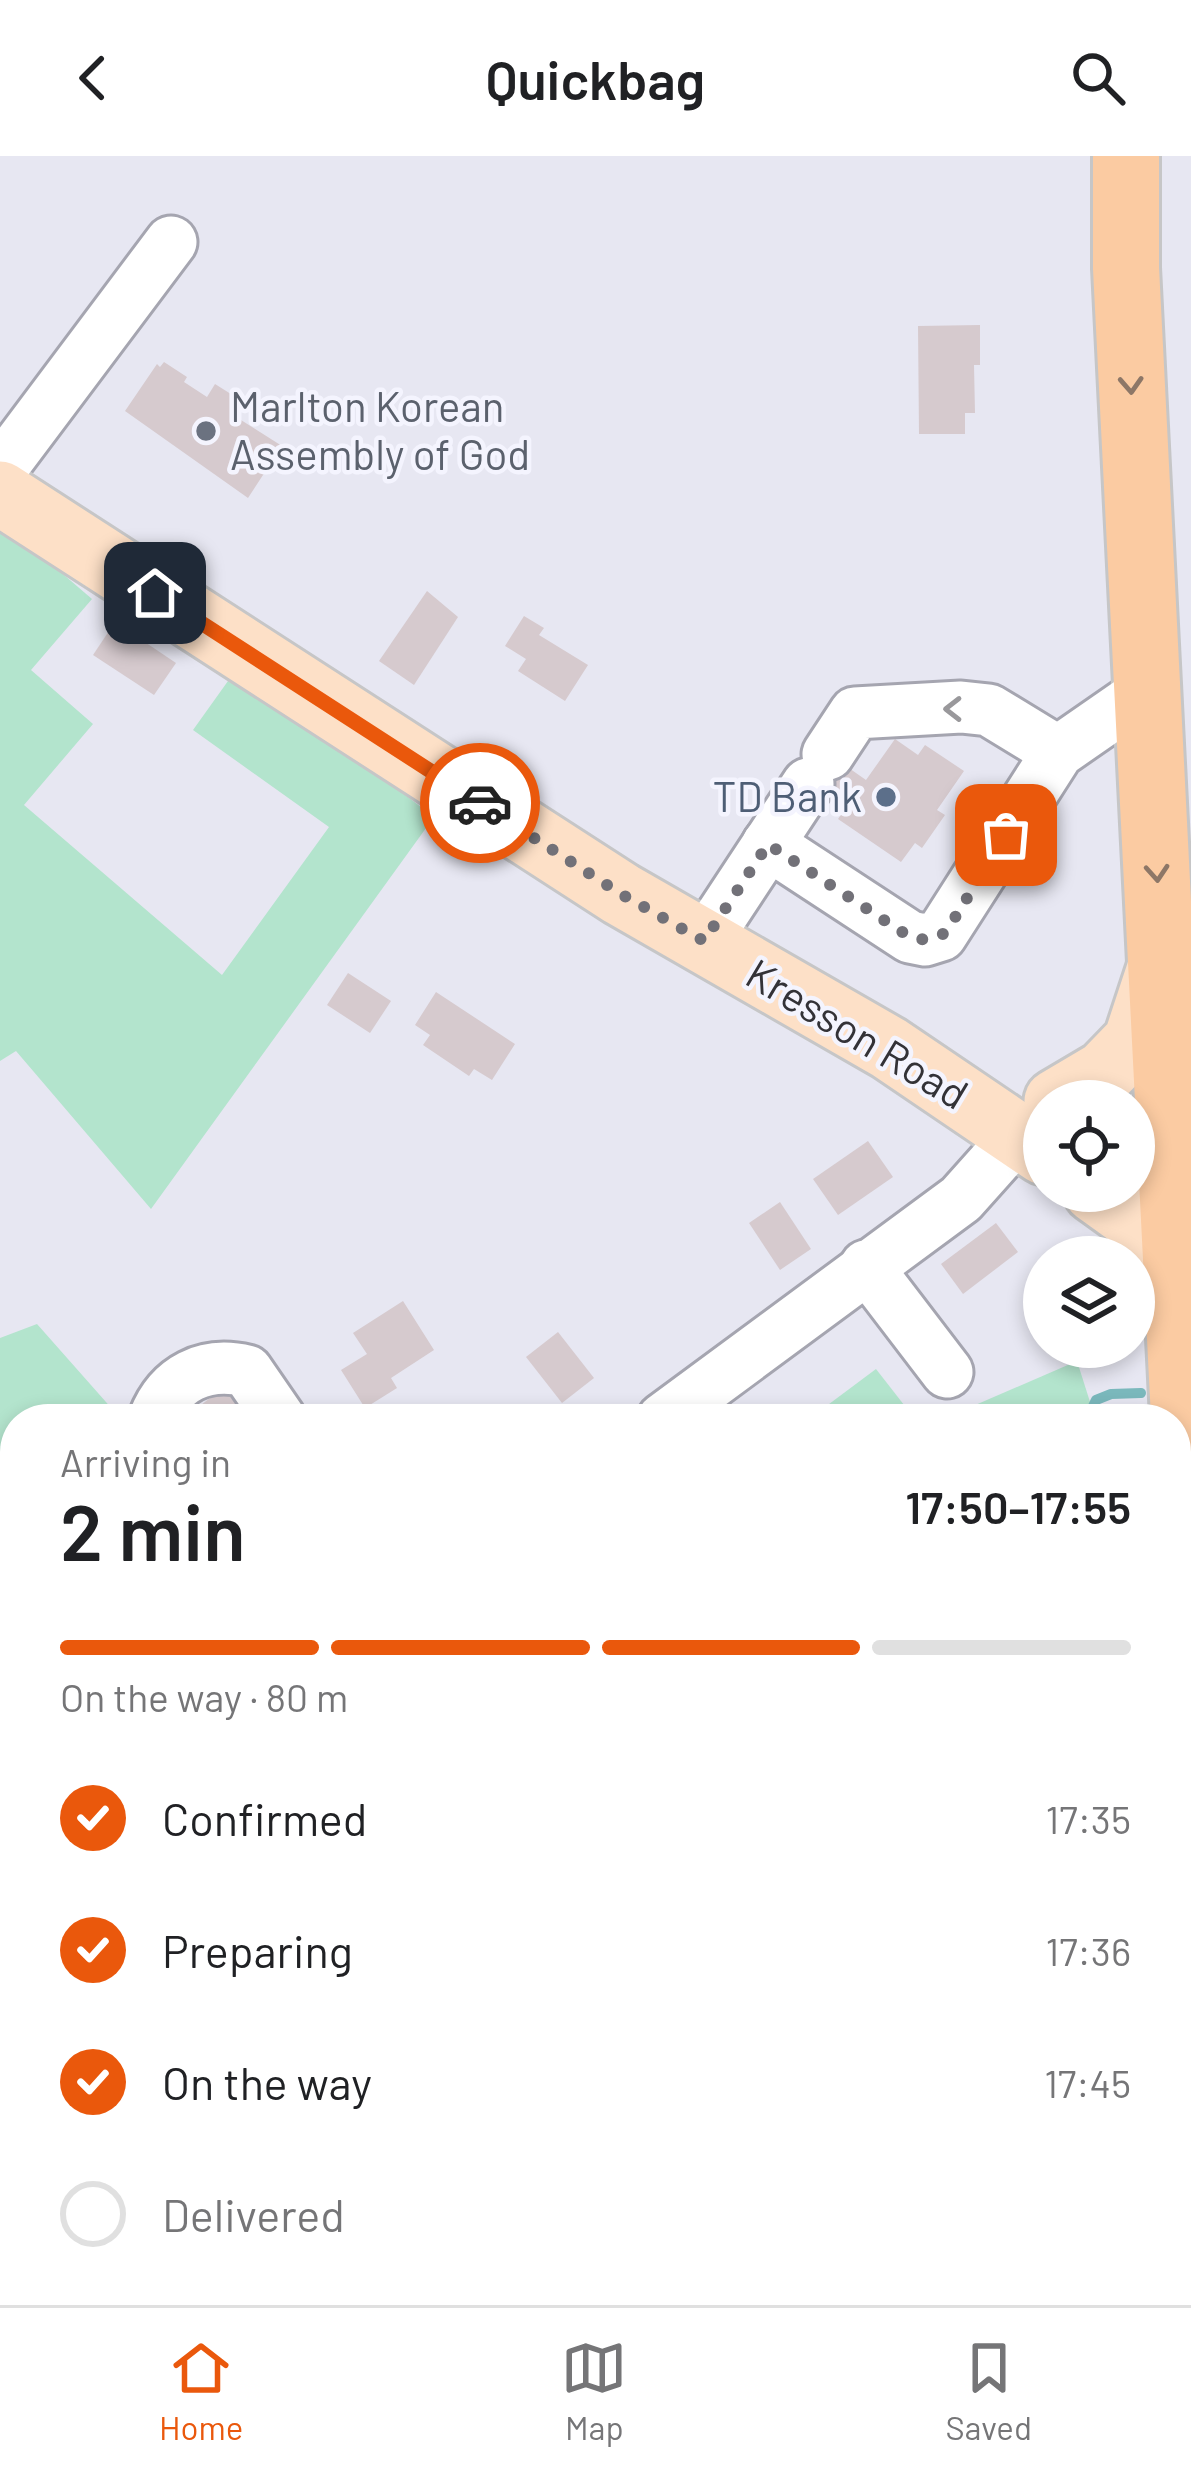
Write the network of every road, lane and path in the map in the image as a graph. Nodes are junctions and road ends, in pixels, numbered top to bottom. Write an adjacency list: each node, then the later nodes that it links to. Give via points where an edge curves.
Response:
1 (1126, 156): 5 (highway, one-way to 5)
2 (171, 242): 3 (street)
3 (0, 470)
4 (0, 493): 8 (main road, Kresson Road)
5 (1146, 691): 6 (street); 9 (highway, one-way to 9)
6 (1058, 752): 7 (street, one-way to 7, via 988,710 855,713); 7 (street, via 946,932 932,939 910,937)
7 (768, 844): 8 (street)
8 (704, 941): 11 (main road, Kresson Road)
9 (1162, 961): 10 (main road, via 1135,1042); 14 (highway)
10 (1095, 1080)
11 (1023, 1116)
12 (1023, 1142): 15 (street, via 962,1199)
13 (1124, 1212): 14 (main road)
14 (1183, 1254): 20 (highway)
15 (866, 1266): 16 (street); 19 (street)
16 (947, 1372)
17 (162, 1404): 18 (street, via 198,1371 229,1367 247,1371)
18 (270, 1404)
19 (683, 1404)
20 (1185, 1404)

